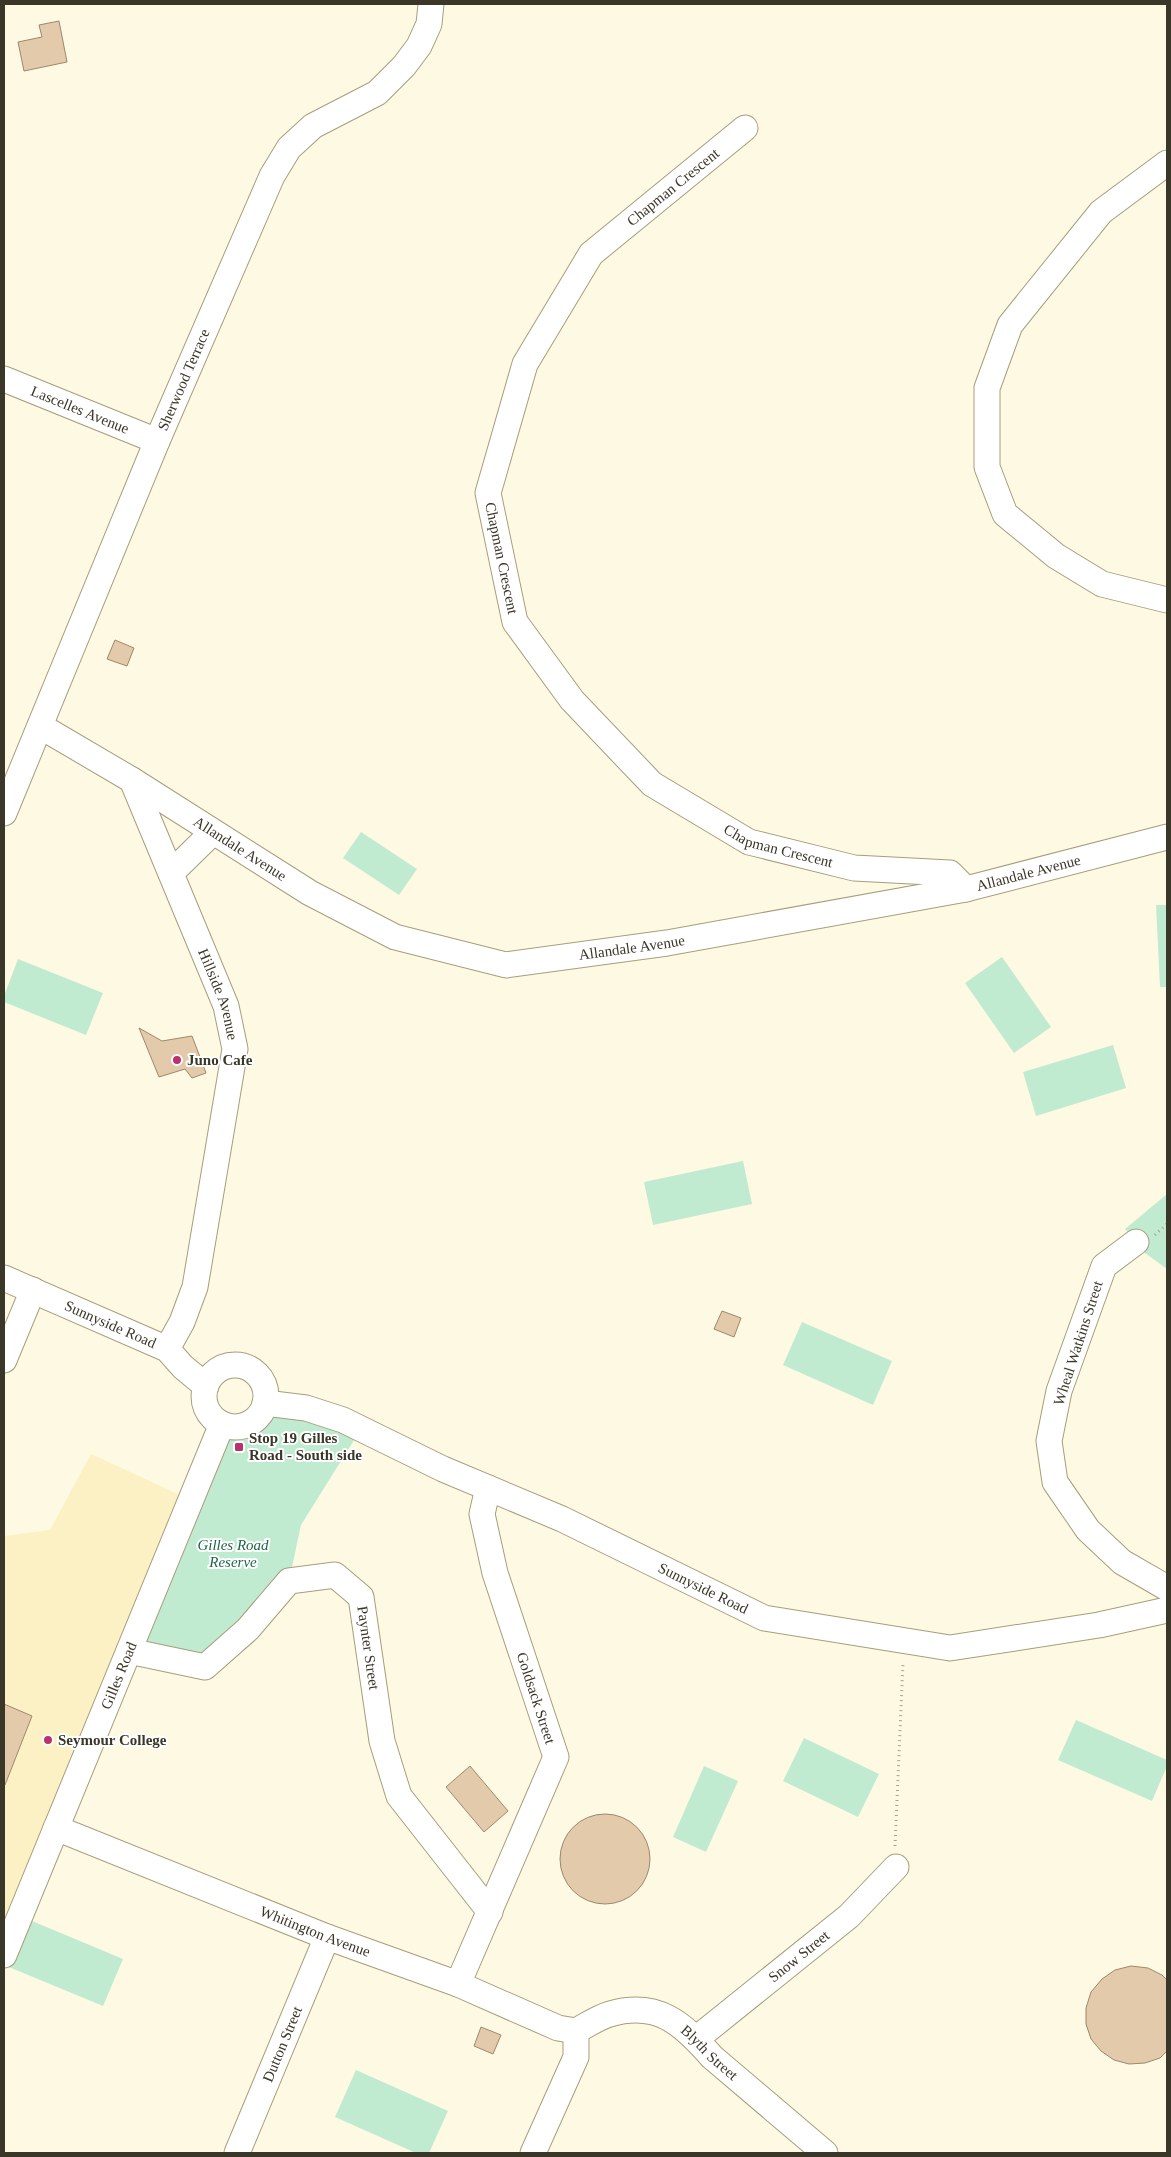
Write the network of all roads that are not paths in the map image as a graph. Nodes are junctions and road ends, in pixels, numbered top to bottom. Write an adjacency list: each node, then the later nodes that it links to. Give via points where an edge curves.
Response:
1 (431, 4): 5 (street, Sherwood Terrace, via 429,24 419,46 404,66 377,93 313,126 289,148 272,176)
2 (745, 128): 13 (street, Chapman Crescent, via 591,254 525,364 488,493 515,622 572,700 652,784 749,842 854,868 950,874)
3 (1167, 163): 6 (street, via 1101,212 1010,325 987,388 987,467 1005,514 1056,556 1102,584)
4 (4, 380): 5 (street, Lascelles Avenue)
5 (158, 441): 7 (street, Sherwood Terrace)
6 (1167, 600)
7 (40, 726): 8 (street); 9 (street, Sherwood Terrace)
8 (132, 780): 10 (street, Allandale Avenue); 12 (street, Hillside Avenue)
9 (4, 813)
10 (214, 832): 12 (street); 13 (street, Allandale Avenue, via 310,893 395,936 506,965 667,943)
11 (1167, 837): 13 (street, Allandale Avenue)
12 (172, 873): 17 (street, Hillside Avenue, via 226,1006 234,1049 195,1287 182,1322)
13 (966, 889)
14 (1136, 1242): 25 (street, Wheal Watkins Street, via 1104,1266 1059,1391 1049,1441 1055,1482 1088,1530 1122,1562)
15 (4, 1278): 16 (street, Sunnyside Road)
16 (33, 1290): 17 (street, Sunnyside Road); 18 (street)
17 (167, 1349): 19 (street, Sunnyside Road)
18 (4, 1360)
19 (206, 1386): 20 (street, via 220,1370 229,1366 245,1367 264,1384); 22 (street, via 209,1412)
20 (265, 1403): 21 (street, Sunnyside Road); 22 (street, via 261,1413 249,1424 234,1427)
21 (306, 1408): 23 (street, via 257,1426); 24 (street, Sunnyside Road, via 344,1420)
22 (222, 1424): 23 (street, Gilles Road)
23 (206, 1462): 27 (street, Gilles Road)
24 (488, 1488): 26 (street, Sunnyside Road, via 562,1519 764,1618 950,1648 1099,1625); 30 (street, Goldsack Street, via 482,1514 495,1573 556,1757)
25 (1167, 1588)
26 (1167, 1610)
27 (129, 1651): 28 (street, Gilles Road); 30 (street, Paynter Street, via 205,1667 248,1629 289,1581 335,1575 361,1597 382,1741 398,1796)
28 (56, 1828): 31 (street, Whitington Avenue); 32 (street, Gilles Road)
29 (896, 1867): 35 (street, Snow Street, via 849,1916)
30 (490, 1912): 33 (street, Goldsack Street)
31 (327, 1937): 33 (street, Whitington Avenue); 36 (street, Dutton Street)
32 (4, 1955)
33 (458, 1984): 34 (street, Whitington Avenue, via 558,2028)
34 (576, 2031): 35 (street, Blyth Street, via 609,2014 636,2010 669,2016); 37 (street, via 576,2057)
35 (696, 2039): 38 (street, Blyth Street, via 712,2057)
36 (237, 2153)
37 (533, 2153)
38 (825, 2153)

